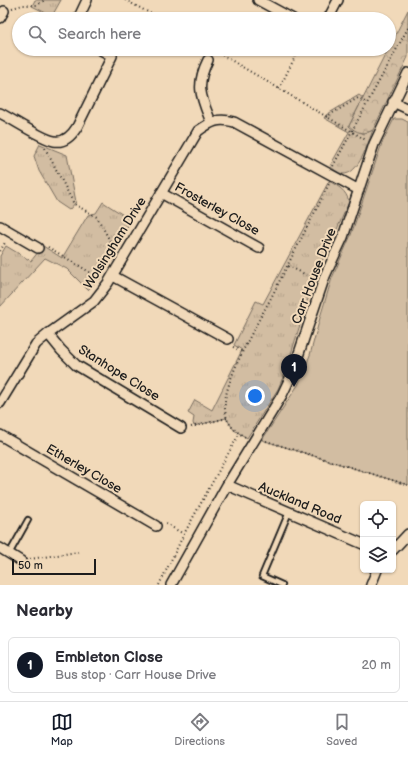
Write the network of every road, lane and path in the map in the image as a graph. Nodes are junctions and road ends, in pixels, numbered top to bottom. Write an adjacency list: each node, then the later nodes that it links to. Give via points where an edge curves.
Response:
1 (45, 0): 10 (path, via 37,5 23,5)
2 (87, 0): 6 (street)
3 (125, 0): 7 (path)
4 (258, 0): 8 (street)
5 (338, 0): 9 (street)
6 (81, 12)
7 (148, 12)
8 (280, 12)
9 (332, 12)
10 (2, 15)
11 (408, 28): 12 (path)
12 (396, 51)
13 (112, 56): 27 (street, via 73,133 65,140 54,141)
14 (224, 56): 19 (path)
15 (296, 56): 19 (path)
16 (393, 56): 21 (path)
17 (208, 60): 25 (street, via 200,93)
18 (408, 73): 20 (street, Carr House Drive)
19 (279, 89): 24 (path)
20 (393, 102): 22 (street); 28 (street, Carr House Drive)
21 (368, 104): 24 (path, via 358,98); 26 (path)
22 (408, 110)
23 (0, 113): 27 (street)
24 (326, 117): 26 (path)
25 (211, 122): 29 (street, via 224,119 234,122); 31 (street, Wolsingham Drive, via 198,131)
26 (352, 133): 28 (path); 29 (path)
27 (44, 137): 36 (path, via 44,147 74,204 97,216 114,251)
28 (374, 144): 30 (street, Carr House Drive)
29 (331, 176): 30 (street); 37 (path)
30 (359, 190): 39 (street, Carr House Drive, via 343,237)
31 (161, 193): 34 (street, Frosterley Close); 36 (street, Wolsingham Drive)
32 (0, 226): 33 (street)
33 (38, 248)
34 (260, 248)
35 (57, 252): 38 (path)
36 (124, 257): 38 (street, Wolsingham Drive)
37 (288, 266): 39 (path); 42 (path)
38 (110, 279): 40 (street, Wolsingham Drive, via 94,301); 41 (street)
39 (323, 282): 47 (street, Carr House Drive, via 292,374 282,395)
40 (48, 334): 43 (street, Wolsingham Drive, via 36,344); 45 (street, Stanhope Close, via 76,365)
41 (228, 342): 42 (path)
42 (243, 352): 44 (path, via 225,397)
43 (0, 403)
44 (227, 418): 45 (path); 53 (path, via 230,426 239,434)
45 (181, 428)
46 (0, 435): 52 (street, Etherley Close)
47 (255, 437): 48 (street, Carr House Drive); 49 (path)
48 (227, 485): 50 (street, Auckland Road); 63 (street, Carr House Drive)
49 (408, 485)
50 (289, 512): 55 (street, Auckland Road); 64 (lane, via 262,576)
51 (28, 520): 59 (lane)
52 (156, 526): 53 (path, via 166,524)
53 (184, 534): 62 (path)
54 (408, 534): 56 (street)
55 (360, 543)
56 (396, 547)
57 (0, 548): 59 (street)
58 (78, 552): 60 (path)
59 (9, 554): 60 (street)
60 (21, 561)
61 (376, 573): 65 (street)
62 (159, 585)
63 (171, 585)
64 (282, 585)
65 (370, 585)

